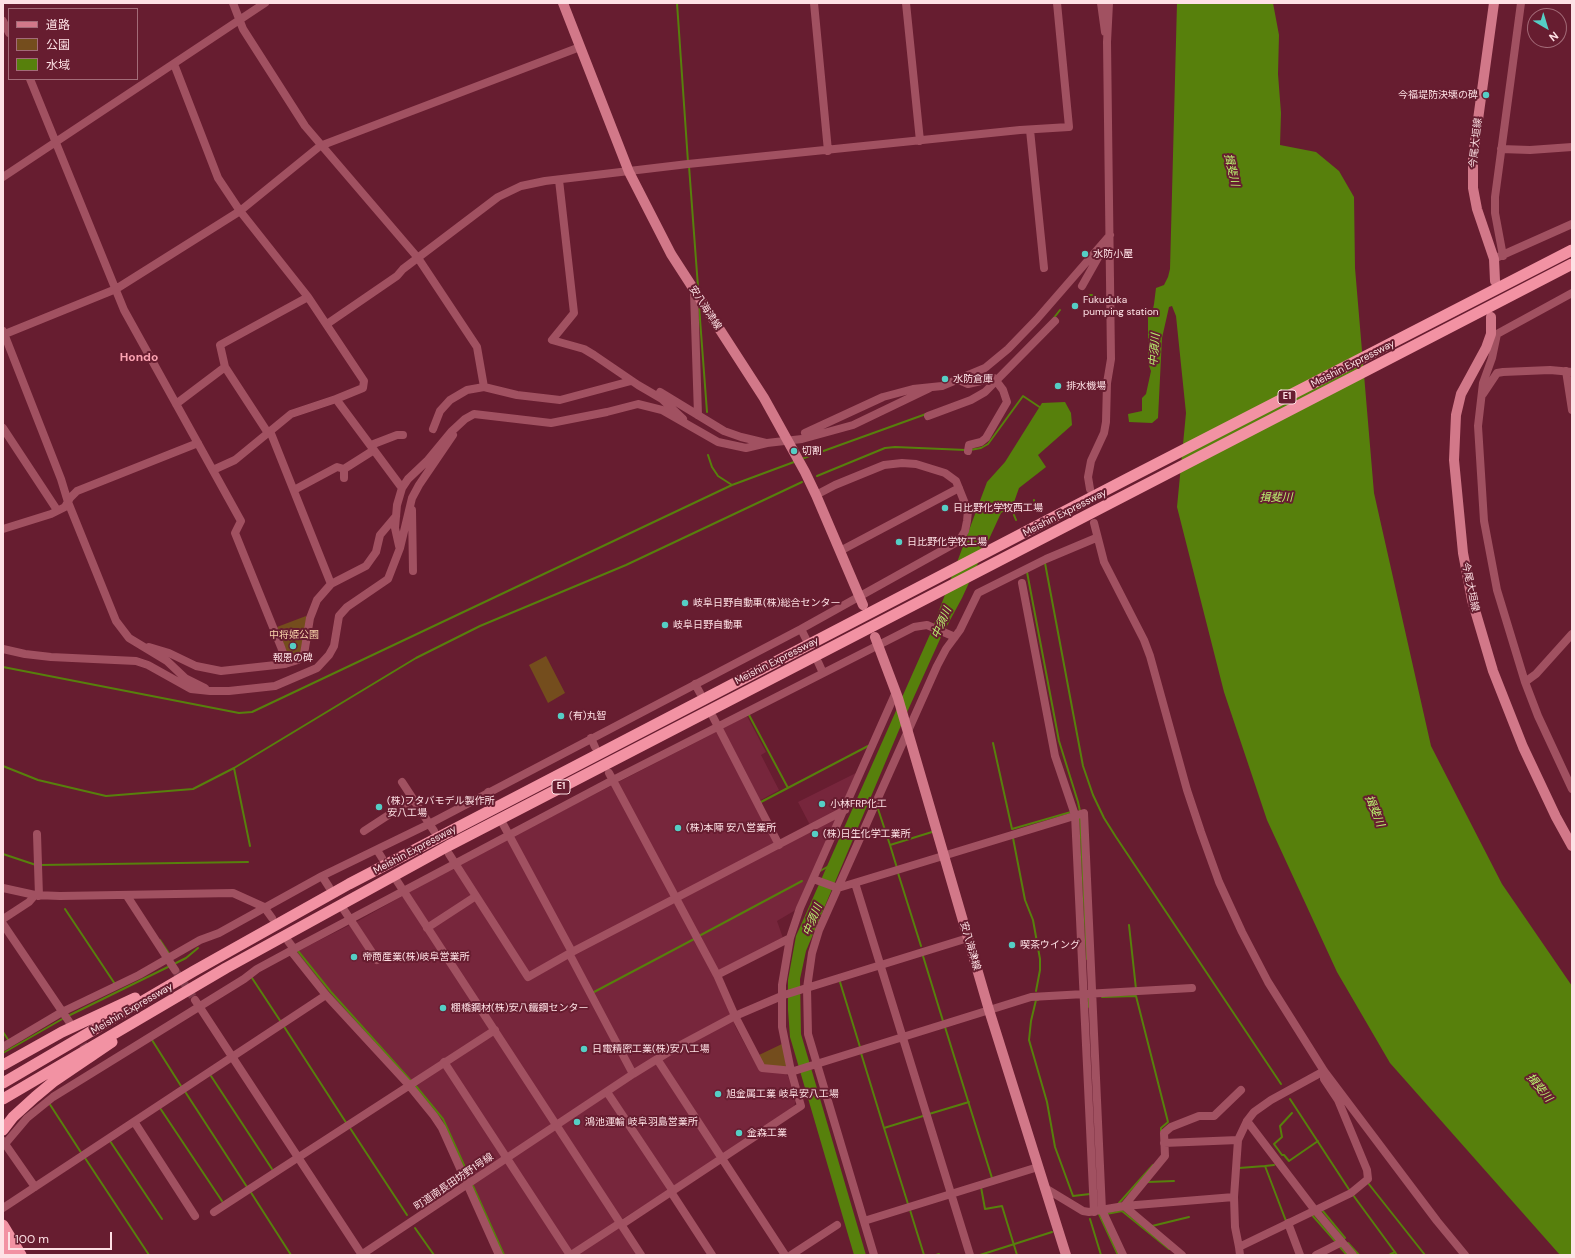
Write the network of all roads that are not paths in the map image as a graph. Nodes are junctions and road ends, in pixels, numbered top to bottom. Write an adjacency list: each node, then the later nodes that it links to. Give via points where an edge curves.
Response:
1 (233, 3): 12 (street)
2 (265, 3): 12 (street)
3 (563, 3): 15 (main road, 安八海津線)
4 (814, 3): 24 (street)
5 (906, 3): 19 (street)
6 (1057, 3): 18 (street, via 1069,127)
7 (1101, 3): 14 (street)
8 (1109, 3): 14 (street)
9 (1494, 3): 32 (main road, 今尾大垣線, via 1473,156 1473,188 1477,209)
10 (1521, 3): 23 (street)
11 (3, 21): 13 (street)
12 (238, 21): 16 (street); 21 (street)
13 (8, 32)
14 (1107, 42): 30 (street)
15 (580, 47): 21 (street); 25 (main road, 安八海津線)
16 (174, 64): 20 (street); 28 (street, via 218,178)
17 (30, 80): 20 (street)
18 (1030, 130): 19 (street); 35 (street)
19 (920, 141): 24 (street)
20 (55, 143): 26 (street); 38 (street)
21 (320, 146): 28 (street); 33 (street)
22 (1572, 147): 23 (street)
23 (1501, 149): 32 (street, via 1495,197)
24 (828, 151): 25 (street)
25 (629, 172): 27 (street); 39 (main road, 安八海津線, via 671,254)
26 (3, 177)
27 (559, 180): 33 (street, via 521,186 498,197); 51 (street, via 574,313 552,340 584,349)
28 (240, 211): 38 (street); 41 (street)
29 (1572, 224): 32 (street)
30 (1110, 235): 37 (street); 49 (street, via 1008,349 985,368); 74 (street, via 1112,359 1107,383 1106,422 1104,433 1091,461 1088,477)
31 (1572, 250): 134 (highway, Meishin Expressway / E1)
32 (1498, 257): 36 (main road, 今尾大垣線)
33 (418, 258): 44 (street, via 397,276); 52 (street, via 477,347)
34 (1572, 264): 158 (highway, Meishin Expressway / E1, via 455,842)
35 (1044, 268)
36 (1494, 281)
37 (1082, 286)
38 (116, 289): 45 (street); 56 (street, via 124,310)
39 (694, 292): 58 (street); 66 (main road, 安八海津線, via 764,398)
40 (1572, 293): 46 (street)
41 (308, 297): 44 (street); 47 (street, via 220,345)
42 (1491, 317): 46 (main road, 今尾大垣線)
43 (1056, 321): 50 (street)
44 (328, 324): 55 (street, via 364,381 363,388)
45 (4, 332): 78 (street)
46 (1494, 334): 54 (street, via 1496,344 1483,382); 124 (main road, 今尾大垣線, via 1461,394 1456,415 1454,460 1463,553 1472,600 1492,671 1523,747)
47 (225, 366): 56 (street); 64 (street)
48 (1569, 371): 54 (street, via 1527,370 1497,374); 57 (street)
49 (959, 380): 50 (street, via 968,384 991,378); 53 (street)
50 (997, 381): 59 (street, via 971,400); 70 (street, via 1007,402 986,438 969,445)
51 (634, 383): 52 (street, via 560,400 517,396); 58 (street, via 656,390); 60 (street, via 662,399)
52 (484, 387): 63 (street, via 467,390 450,400 440,411)
53 (930, 388): 66 (street, via 854,425); 66 (street, via 913,389 883,397)
54 (1481, 397): 100 (street, via 1478,426 1484,522 1497,590)
55 (336, 399): 64 (street, via 291,414); 69 (street)
56 (176, 404): 67 (street)
57 (1572, 410)
58 (698, 415): 68 (street, via 724,431)
59 (928, 416)
60 (686, 423): 61 (street, via 662,410 638,404 551,423 474,414); 68 (street, via 705,436 730,446 746,448)
61 (459, 424): 72 (street); 77 (street)
62 (3, 428): 79 (street)
63 (433, 429)
64 (269, 432): 71 (street, via 235,460); 75 (street)
65 (404, 435): 69 (street, via 397,435)
66 (788, 441): 68 (street); 76 (main road, 安八海津線)
67 (198, 443): 71 (street); 78 (street, via 77,490)
68 (767, 443)
69 (372, 448): 72 (street); 75 (street, via 344,474 338,467)
70 (968, 451)
71 (213, 470): 98 (street, via 241,521 235,533 281,647)
72 (402, 488): 80 (street)
73 (959, 488): 76 (street, via 956,481 945,473 916,464 902,463 884,465); 85 (street); 89 (street, via 968,511 965,531 959,541)
74 (1090, 489)
75 (294, 490): 88 (street)
76 (816, 494): 85 (main road, 安八海津線)
77 (412, 498): 84 (street); 86 (street)
78 (68, 502): 79 (street, via 65,507); 95 (street, via 116,621 129,638)
79 (57, 510): 82 (street)
80 (396, 516): 84 (street, via 395,528); 88 (street, via 380,535 376,552 366,566)
81 (1094, 523): 83 (street)
82 (3, 529)
83 (1096, 538): 92 (street, via 1046,559 978,593); 180 (street, via 1104,562 1150,656 1187,790 1219,882 1268,982)
84 (400, 548): 102 (street, via 388,579 347,607 339,616 334,646 320,666 275,686)
85 (840, 550): 89 (main road, 安八海津線)
86 (413, 571)
87 (1022, 583): 116 (street, via 1055,756)
88 (331, 584): 98 (street, via 317,600 310,618 304,654 298,660)
89 (861, 600): 90 (street)
90 (801, 629): 93 (street); 101 (street)
91 (1572, 634): 100 (street)
92 (953, 636): 94 (street, via 927,625); 107 (street)
93 (806, 639)
94 (876, 641): 99 (street); 104 (main road, 安八海津線)
95 (140, 646): 98 (street, via 145,645 169,653 196,666 221,671); 102 (street, via 167,661 185,678)
96 (3, 649): 102 (street, via 51,657 136,661 191,689)
97 (818, 662): 99 (street)
98 (285, 664)
99 (823, 673): 106 (street)
100 (1526, 682): 113 (street, via 1538,716)
101 (695, 684): 103 (street); 108 (street)
102 (210, 691)
103 (700, 693)
104 (896, 695): 107 (main road, 安八海津線); 115 (street)
105 (713, 717): 106 (street)
106 (718, 726): 111 (street); 123 (street)
107 (907, 731): 127 (main road, 安八海津線); 137 (street)
108 (591, 738): 109 (street); 117 (street, via 490,796)
109 (595, 747)
110 (609, 773): 111 (street)
111 (613, 780): 122 (street); 142 (street)
112 (402, 782): 114 (street)
113 (1572, 789)
114 (413, 799): 117 (street); 119 (street)
115 (845, 810): 123 (street); 150 (street, via 800,908)
116 (1075, 815): 127 (street); 164 (street, via 1084,813)
117 (429, 824): 120 (street); 125 (street)
118 (503, 824): 122 (street)
119 (364, 831)
120 (434, 831)
121 (37, 834): 139 (street)
122 (508, 836): 129 (street); 154 (street)
123 (779, 844): 142 (street)
124 (1572, 846)
125 (377, 850): 128 (street); 130 (street)
126 (449, 854): 129 (street)
127 (943, 855): 133 (street); 151 (main road, 安八海津線)
128 (382, 858)
129 (454, 864): 138 (street); 141 (street)
130 (322, 876): 135 (street); 143 (street)
131 (816, 880): 137 (street)
132 (397, 882): 138 (street)
133 (855, 883): 137 (street); 157 (street)
134 (349, 884): 178 (highway, via 290,913 145,993 62,1032); 182 (highway, Meishin Expressway / E1)
135 (329, 887)
136 (3, 888): 139 (street)
137 (836, 888): 161 (street, via 812,953)
138 (402, 891): 147 (street); 149 (street)
139 (37, 896): 140 (street); 146 (street)
140 (126, 896): 143 (street, via 233,893); 155 (street)
141 (476, 896): 149 (street); 154 (street, via 528,977)
142 (675, 898): 154 (street); 160 (street)
143 (264, 907): 145 (street); 155 (street)
144 (344, 910): 147 (street)
145 (272, 918)
146 (3, 919)
147 (349, 919): 153 (street); 156 (street)
148 (3, 924): 168 (street)
149 (427, 928): 171 (street)
150 (790, 938): 160 (street); 165 (street)
151 (968, 938): 157 (street, 町道南長田坊野1号線); 167 (main road, 安八海津線)
152 (288, 941): 153 (street)
153 (292, 950): 163 (street); 166 (street)
154 (571, 954): 181 (street)
155 (168, 958): 159 (street); 168 (street)
156 (377, 960)
157 (880, 965): 161 (street, 町道南長田坊野1号線); 172 (street)
158 (226, 968): 186 (highway, Meishin Expressway / E1); 190 (highway, via 53,1082 24,1106)
159 (176, 970)
160 (717, 975): 169 (street)
161 (806, 988): 165 (street, 町道南長田坊野1号線); 177 (street, via 808,1034)
162 (1192, 988): 164 (street)
163 (326, 995): 174 (street); 183 (street)
164 (1088, 995): 167 (street, via 1031,997); 207 (street)
165 (782, 996): 169 (street, 町道南長田坊野1号線); 179 (street, via 782,1027)
166 (197, 1003): 174 (street); 192 (street, via 96,1065 27,1118)
167 (989, 1010): 172 (street); 197 (main road, 安八海津線)
168 (62, 1012): 170 (street); 173 (street)
169 (735, 1016): 175 (street, 町道南長田坊野1号線); 179 (street, via 762,1068)
170 (70, 1023)
171 (495, 1030): 176 (street); 189 (street)
172 (902, 1037): 177 (street); 202 (street)
173 (3, 1047)
174 (232, 1057): 188 (street); 194 (street)
175 (657, 1060): 181 (street, 町道南長田坊野1号線); 196 (street)
176 (444, 1062): 183 (street); 195 (street)
177 (815, 1064): 179 (street); 210 (street)
178 (3, 1065)
179 (792, 1071): 196 (street, via 801,1106)
180 (1324, 1071): 187 (street, via 1270,1100); 206 (street, via 1324,1079 1338,1100 1367,1170 1368,1179 1351,1193); 235 (street)
181 (633, 1074): 185 (street, 町道南長田坊野1号線)
182 (3, 1083)
183 (408, 1084): 194 (street); 198 (street, via 442,1128)
184 (1241, 1090): 193 (street, via 1214,1116 1199,1116 1171,1127 1164,1134)
185 (607, 1092): 189 (street, 町道南長田坊野1号線); 201 (street)
186 (3, 1099)
187 (1247, 1121): 191 (street); 206 (street)
188 (135, 1123): 199 (street); 209 (street)
189 (557, 1125): 195 (street, 町道南長田坊野1号線); 212 (street)
190 (3, 1130)
191 (1238, 1140): 193 (street); 203 (street)
192 (4, 1142): 199 (street)
193 (1164, 1143): 204 (street, via 1165,1156)
194 (297, 1156): 208 (street); 220 (street)
195 (507, 1158): 198 (street, 町道南長田坊野1号線); 222 (street)
196 (722, 1159): 201 (street); 225 (street)
197 (1038, 1167): 200 (main road, 安八海津線); 202 (street)
198 (467, 1185): 220 (street, 町道南長田坊野1号線); 221 (street)
199 (35, 1187): 205 (street)
200 (1046, 1188): 207 (street, via 1083,1211); 229 (main road, 安八海津線)
201 (672, 1192): 212 (street); 224 (street)
202 (951, 1193): 210 (street); 228 (street)
203 (1234, 1197): 204 (street); 217 (street)
204 (1124, 1206): 207 (street); 231 (street)
205 (3, 1208)
206 (1314, 1209): 211 (street); 215 (street)
207 (1098, 1211): 230 (street)
208 (214, 1212)
209 (195, 1216)
210 (864, 1221): 227 (street)
211 (1288, 1222): 217 (street); 232 (street)
212 (620, 1224): 222 (street); 223 (street)
213 (3, 1225): 219 (highway)
214 (837, 1225): 226 (street)
215 (1342, 1242): 233 (street); 234 (street)
216 (3, 1243): 218 (highway)
217 (1239, 1251)
218 (10, 1255)
219 (22, 1255)
220 (362, 1255)
221 (499, 1255)
222 (570, 1255)
223 (641, 1255)
224 (712, 1255)
225 (785, 1255)
226 (791, 1255)
227 (874, 1255)
228 (970, 1255)
229 (1066, 1255)
230 (1123, 1255)
231 (1182, 1255)
232 (1300, 1255)
233 (1316, 1255)
234 (1353, 1255)
235 (1465, 1255)

